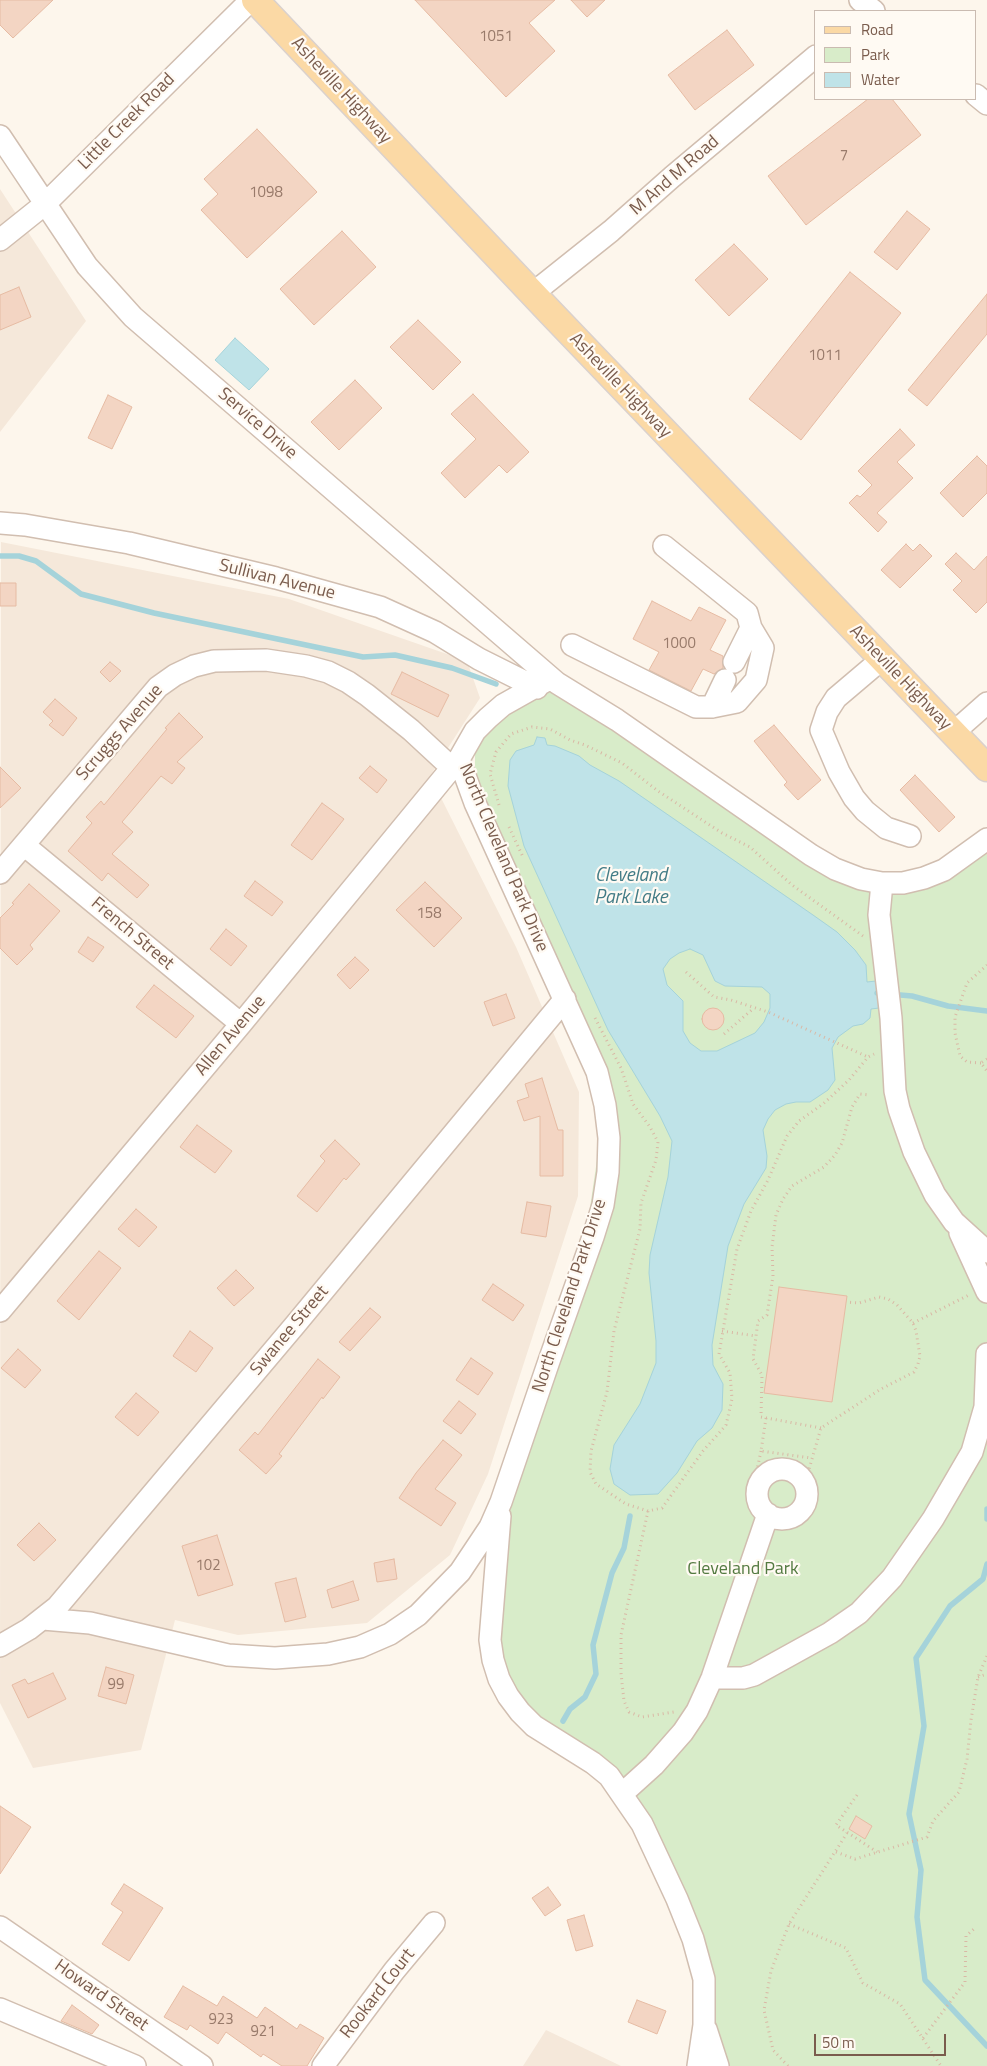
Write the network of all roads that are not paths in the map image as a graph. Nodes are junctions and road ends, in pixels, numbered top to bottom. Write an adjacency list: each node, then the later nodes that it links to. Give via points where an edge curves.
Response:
1 (251, 0): 7 (street, Little Creek Road)
2 (255, 0): 9 (main road, Asheville Highway)
3 (814, 58): 9 (street, M And M Road)
4 (977, 96): 5 (street)
5 (987, 104)
6 (0, 136): 7 (street, Service Drive)
7 (45, 204): 8 (street, Little Creek Road); 15 (street, Service Drive, via 87,266 133,317)
8 (0, 240)
9 (532, 294): 14 (main road, Asheville Highway)
10 (0, 524): 15 (street, Sullivan Avenue, via 42,527 129,543 380,607 422,625 479,660)
11 (664, 546): 12 (street, via 747,613)
12 (751, 628): 17 (street); 17 (street, via 764,648 756,680 737,702)
13 (572, 645): 17 (street, via 696,707)
14 (882, 660): 18 (main road, Asheville Highway); 21 (street, via 830,705 821,730 854,798 886,828)
15 (544, 683): 19 (street, North Cleveland Park Drive, via 519,695 488,718); 25 (street, via 617,720 811,855 835,869)
16 (987, 703): 18 (street)
17 (712, 707)
18 (953, 733): 20 (main road, Asheville Highway)
19 (455, 763): 23 (street, Scruggs Avenue, via 367,695 328,672 266,660 214,661 194,666 158,687); 26 (street, North Cleveland Park Drive); 27 (street, Allen Avenue)
20 (987, 768)
21 (910, 836)
22 (987, 839): 25 (street, via 944,870 924,878)
23 (24, 844): 24 (street, Scruggs Avenue); 27 (street, French Street)
24 (0, 873)
25 (882, 883): 28 (street, via 879,915 891,1018 895,1091 905,1130 931,1187)
26 (564, 999): 33 (street, North Cleveland Park Drive, via 597,1072 609,1138 608,1172 603,1205 593,1237); 35 (street, Swanee Street, via 296,1325)
27 (241, 1024): 31 (street, Allen Avenue)
28 (954, 1222): 29 (street); 30 (street)
29 (987, 1252)
30 (981, 1292)
31 (0, 1311)
32 (987, 1354): 37 (street, via 985,1406 972,1452 892,1578 859,1613 830,1633 754,1675)
33 (501, 1502): 35 (street, North Cleveland Park Drive, via 476,1550 442,1592 418,1616 390,1634 360,1647 328,1654 261,1658 228,1655 90,1622); 38 (street, North Cleveland Park Drive, via 490,1620 493,1660 499,1678 508,1696 534,1726 593,1763)
34 (768, 1514): 34 (street, via 759,1504 758,1487 764,1477 787,1462 805,1483 807,1498 801,1512 788,1518 780,1519); 37 (street)
35 (43, 1619): 36 (street, Swanee Street)
36 (0, 1646)
37 (712, 1678): 38 (street, via 683,1732)
38 (623, 1794): 42 (street, North Cleveland Park Drive, via 642,1824 693,1939 704,1980)
39 (434, 1923): 46 (street, Rookard Court)
40 (0, 1927): 45 (street, Howard Street)
41 (0, 2009): 43 (street)
42 (704, 2024): 47 (street); 48 (street)
43 (106, 2061): 44 (street)
44 (135, 2066)
45 (202, 2066)
46 (323, 2066)
47 (698, 2066)
48 (718, 2066)

